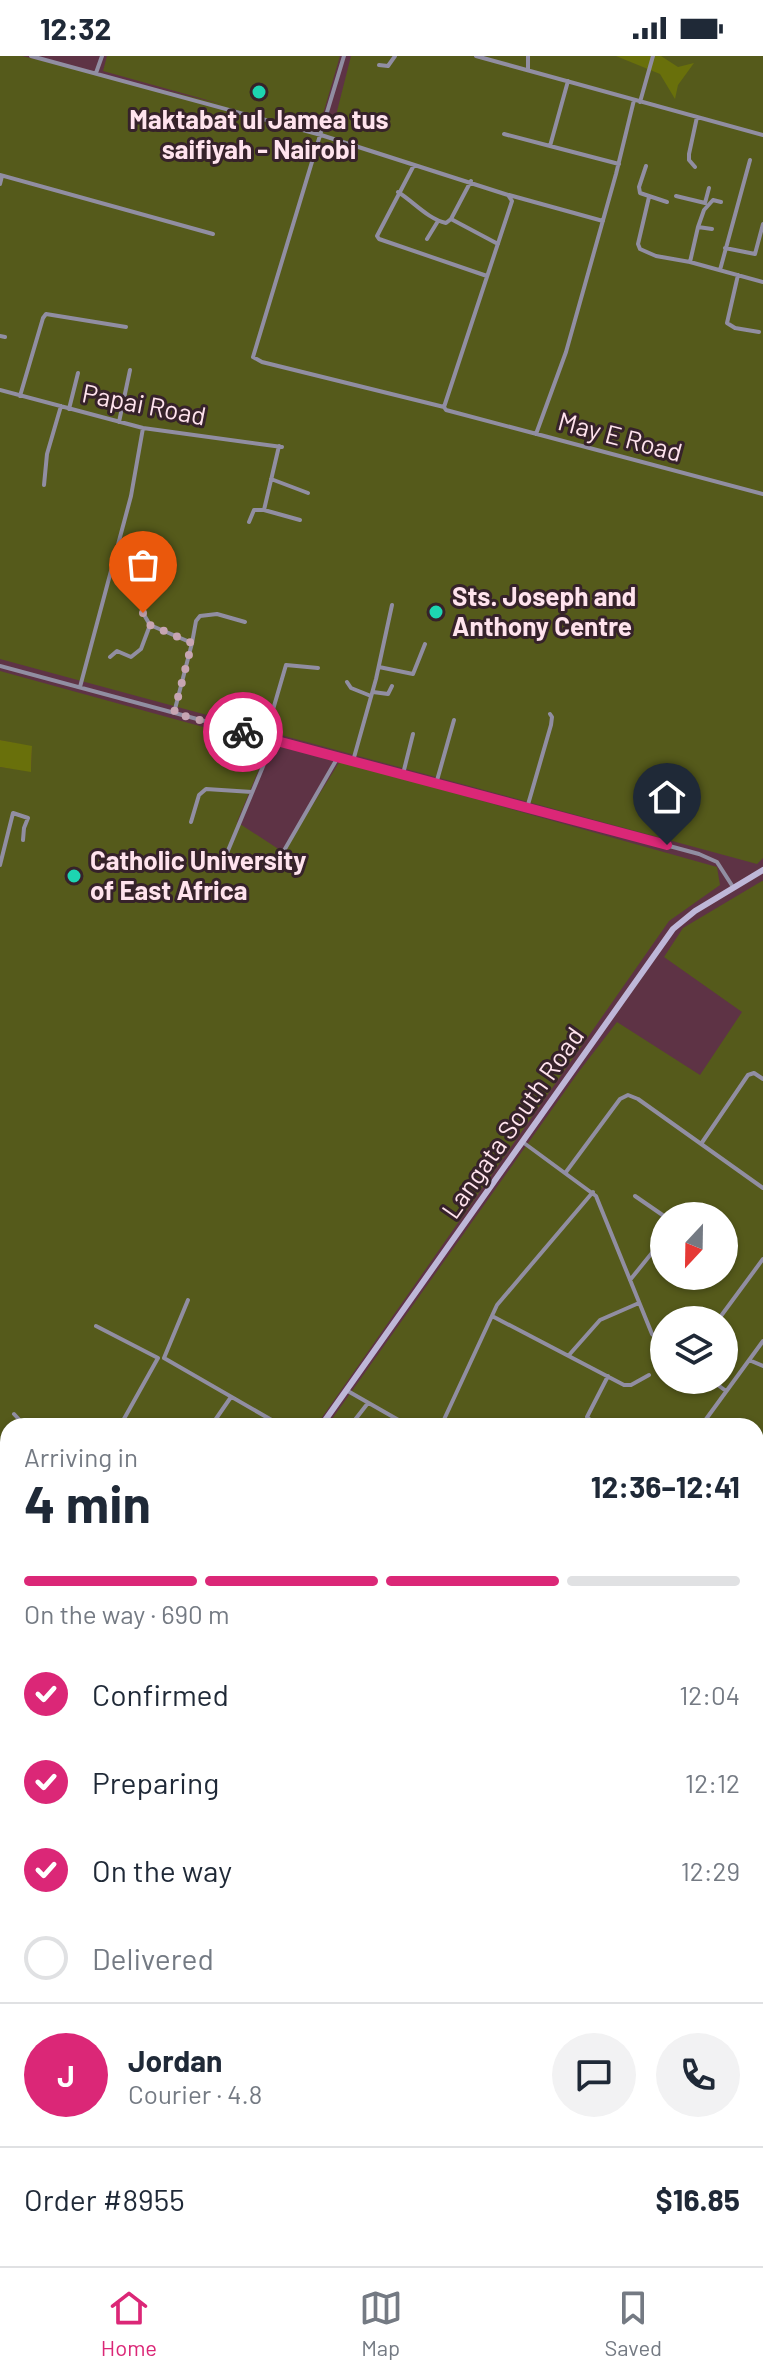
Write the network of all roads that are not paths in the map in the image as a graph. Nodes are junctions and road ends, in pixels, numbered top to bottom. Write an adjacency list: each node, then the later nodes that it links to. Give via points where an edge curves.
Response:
1 (31, 56): 11 (street)
2 (102, 56): 11 (street)
3 (344, 56): 16 (street)
4 (395, 56): 9 (street, via 388,66)
5 (476, 56): 8 (street)
6 (528, 56): 10 (street)
7 (653, 56): 13 (street)
8 (490, 57): 10 (street)
9 (379, 65)
10 (528, 70): 12 (street)
11 (96, 73): 16 (street)
12 (568, 81): 13 (street); 18 (street)
13 (637, 101): 14 (street); 20 (street)
14 (697, 117): 17 (street); 23 (street, via 689,154)
15 (504, 134): 18 (street)
16 (321, 135): 21 (street); 57 (street, May E Road, via 253,357)
17 (763, 135)
18 (550, 146): 20 (street)
19 (750, 160): 44 (street)
20 (619, 164): 37 (street)
21 (414, 165): 25 (street); 28 (street)
22 (646, 166): 31 (street, via 638,190)
23 (695, 167)
24 (1, 176): 26 (street); 41 (street)
25 (471, 181): 29 (street); 35 (street)
26 (0, 184)
27 (709, 188): 34 (street)
28 (398, 192): 36 (street); 48 (street, via 377,233 379,239)
29 (508, 195): 37 (street); 43 (street, via 512,201)
30 (676, 196): 34 (street)
31 (649, 197): 32 (street); 45 (street, via 640,249)
32 (667, 202)
33 (721, 202): 34 (street, via 711,200)
34 (705, 206): 39 (street)
35 (451, 219): 36 (street); 43 (street)
36 (438, 221): 42 (street)
37 (603, 221): 61 (street, via 566,352)
38 (763, 224): 44 (street, via 755,254)
39 (698, 227): 40 (street); 45 (street)
40 (712, 229)
41 (213, 234)
42 (427, 239)
43 (499, 244): 48 (street)
44 (725, 248): 46 (street)
45 (690, 262): 46 (street)
46 (720, 270): 47 (street)
47 (738, 275): 49 (street); 51 (street, via 727,323)
48 (488, 276): 57 (street)
49 (763, 282)
50 (126, 327): 55 (street, via 46,314)
51 (759, 332)
52 (130, 370): 59 (street)
53 (78, 373): 58 (street)
54 (0, 390): 55 (street, Papai Road)
55 (20, 396): 56 (street, Papai Road)
56 (61, 406): 58 (street, Papai Road); 63 (street)
57 (444, 407): 61 (street, May E Road)
58 (69, 409): 59 (street, Papai Road)
59 (119, 422): 60 (street, Papai Road)
60 (143, 428): 62 (street, Papai Road, via 280,446); 81 (street, via 131,496)
61 (536, 434): 65 (street, May E Road)
62 (271, 479): 64 (street); 66 (street)
63 (44, 485)
64 (308, 493)
65 (763, 494)
66 (264, 510): 67 (street); 68 (street, via 254,510)
67 (300, 520)
68 (249, 522)
69 (392, 605): 77 (street)
70 (143, 613): 72 (street)
71 (245, 622): 73 (street, via 217,614 200,616)
72 (150, 625): 73 (street); 75 (street, via 138,652 131,657 117,651)
73 (192, 643): 85 (street)
74 (425, 644): 77 (street, via 413,674)
75 (110, 657)
76 (0, 666): 81 (street)
77 (379, 667): 82 (street)
78 (318, 668): 89 (street, via 286,665)
79 (347, 682): 82 (street)
80 (392, 686): 83 (street)
81 (80, 687): 85 (street)
82 (372, 694): 83 (street); 91 (street)
83 (386, 694): 84 (street)
84 (385, 702)
85 (174, 713): 89 (street)
86 (550, 714): 95 (street)
87 (454, 720): 93 (street)
88 (413, 734): 92 (street)
89 (268, 737): 90 (street); 94 (street)
90 (338, 757): 91 (street); 98 (street)
91 (353, 761): 92 (street)
92 (403, 774): 93 (street)
93 (436, 784): 95 (street)
94 (252, 792): 96 (street, via 206,789); 100 (street)
95 (527, 808): 102 (street, via 707,856)
96 (191, 822)
97 (23, 840): 99 (street, via 28,818 13,813)
98 (278, 861)
99 (0, 865)
100 (222, 865)
101 (763, 870): 102 (street, Langata South Road)
102 (734, 887): 104 (street, Langata South Road, via 673,929)
103 (763, 1079): 105 (street, via 748,1075)
104 (524, 1143): 106 (street); 127 (street, Langata South Road)
105 (701, 1144): 106 (street, via 626,1095); 107 (street)
106 (566, 1172): 108 (street)
107 (763, 1188)
108 (593, 1192): 113 (street); 117 (street)
109 (635, 1196): 110 (street)
110 (650, 1206)
111 (650, 1255): 113 (street)
112 (763, 1259): 116 (street)
113 (630, 1280): 115 (street)
114 (188, 1300): 129 (street, via 164,1358)
115 (639, 1303): 119 (street); 121 (street, via 599,1321)
116 (728, 1306)
117 (492, 1316): 121 (street); 139 (street)
118 (96, 1326): 133 (street, via 158,1358)
119 (650, 1329)
120 (763, 1341): 122 (street)
121 (569, 1355): 126 (street)
122 (749, 1360): 123 (street); 125 (street)
123 (763, 1366)
124 (649, 1375): 126 (street, via 629,1386)
125 (738, 1375)
126 (608, 1376): 140 (street)
127 (346, 1390): 130 (street); 136 (street, Langata South Road)
128 (724, 1394): 141 (street)
129 (231, 1397): 134 (street); 135 (street)
130 (368, 1403): 137 (street); 138 (street)
131 (14, 1414): 132 (street)
132 (18, 1418)
133 (124, 1418)
134 (217, 1418)
135 (268, 1418)
136 (327, 1418)
137 (356, 1418)
138 (395, 1418)
139 (445, 1418)
140 (588, 1418)
141 (707, 1418)

